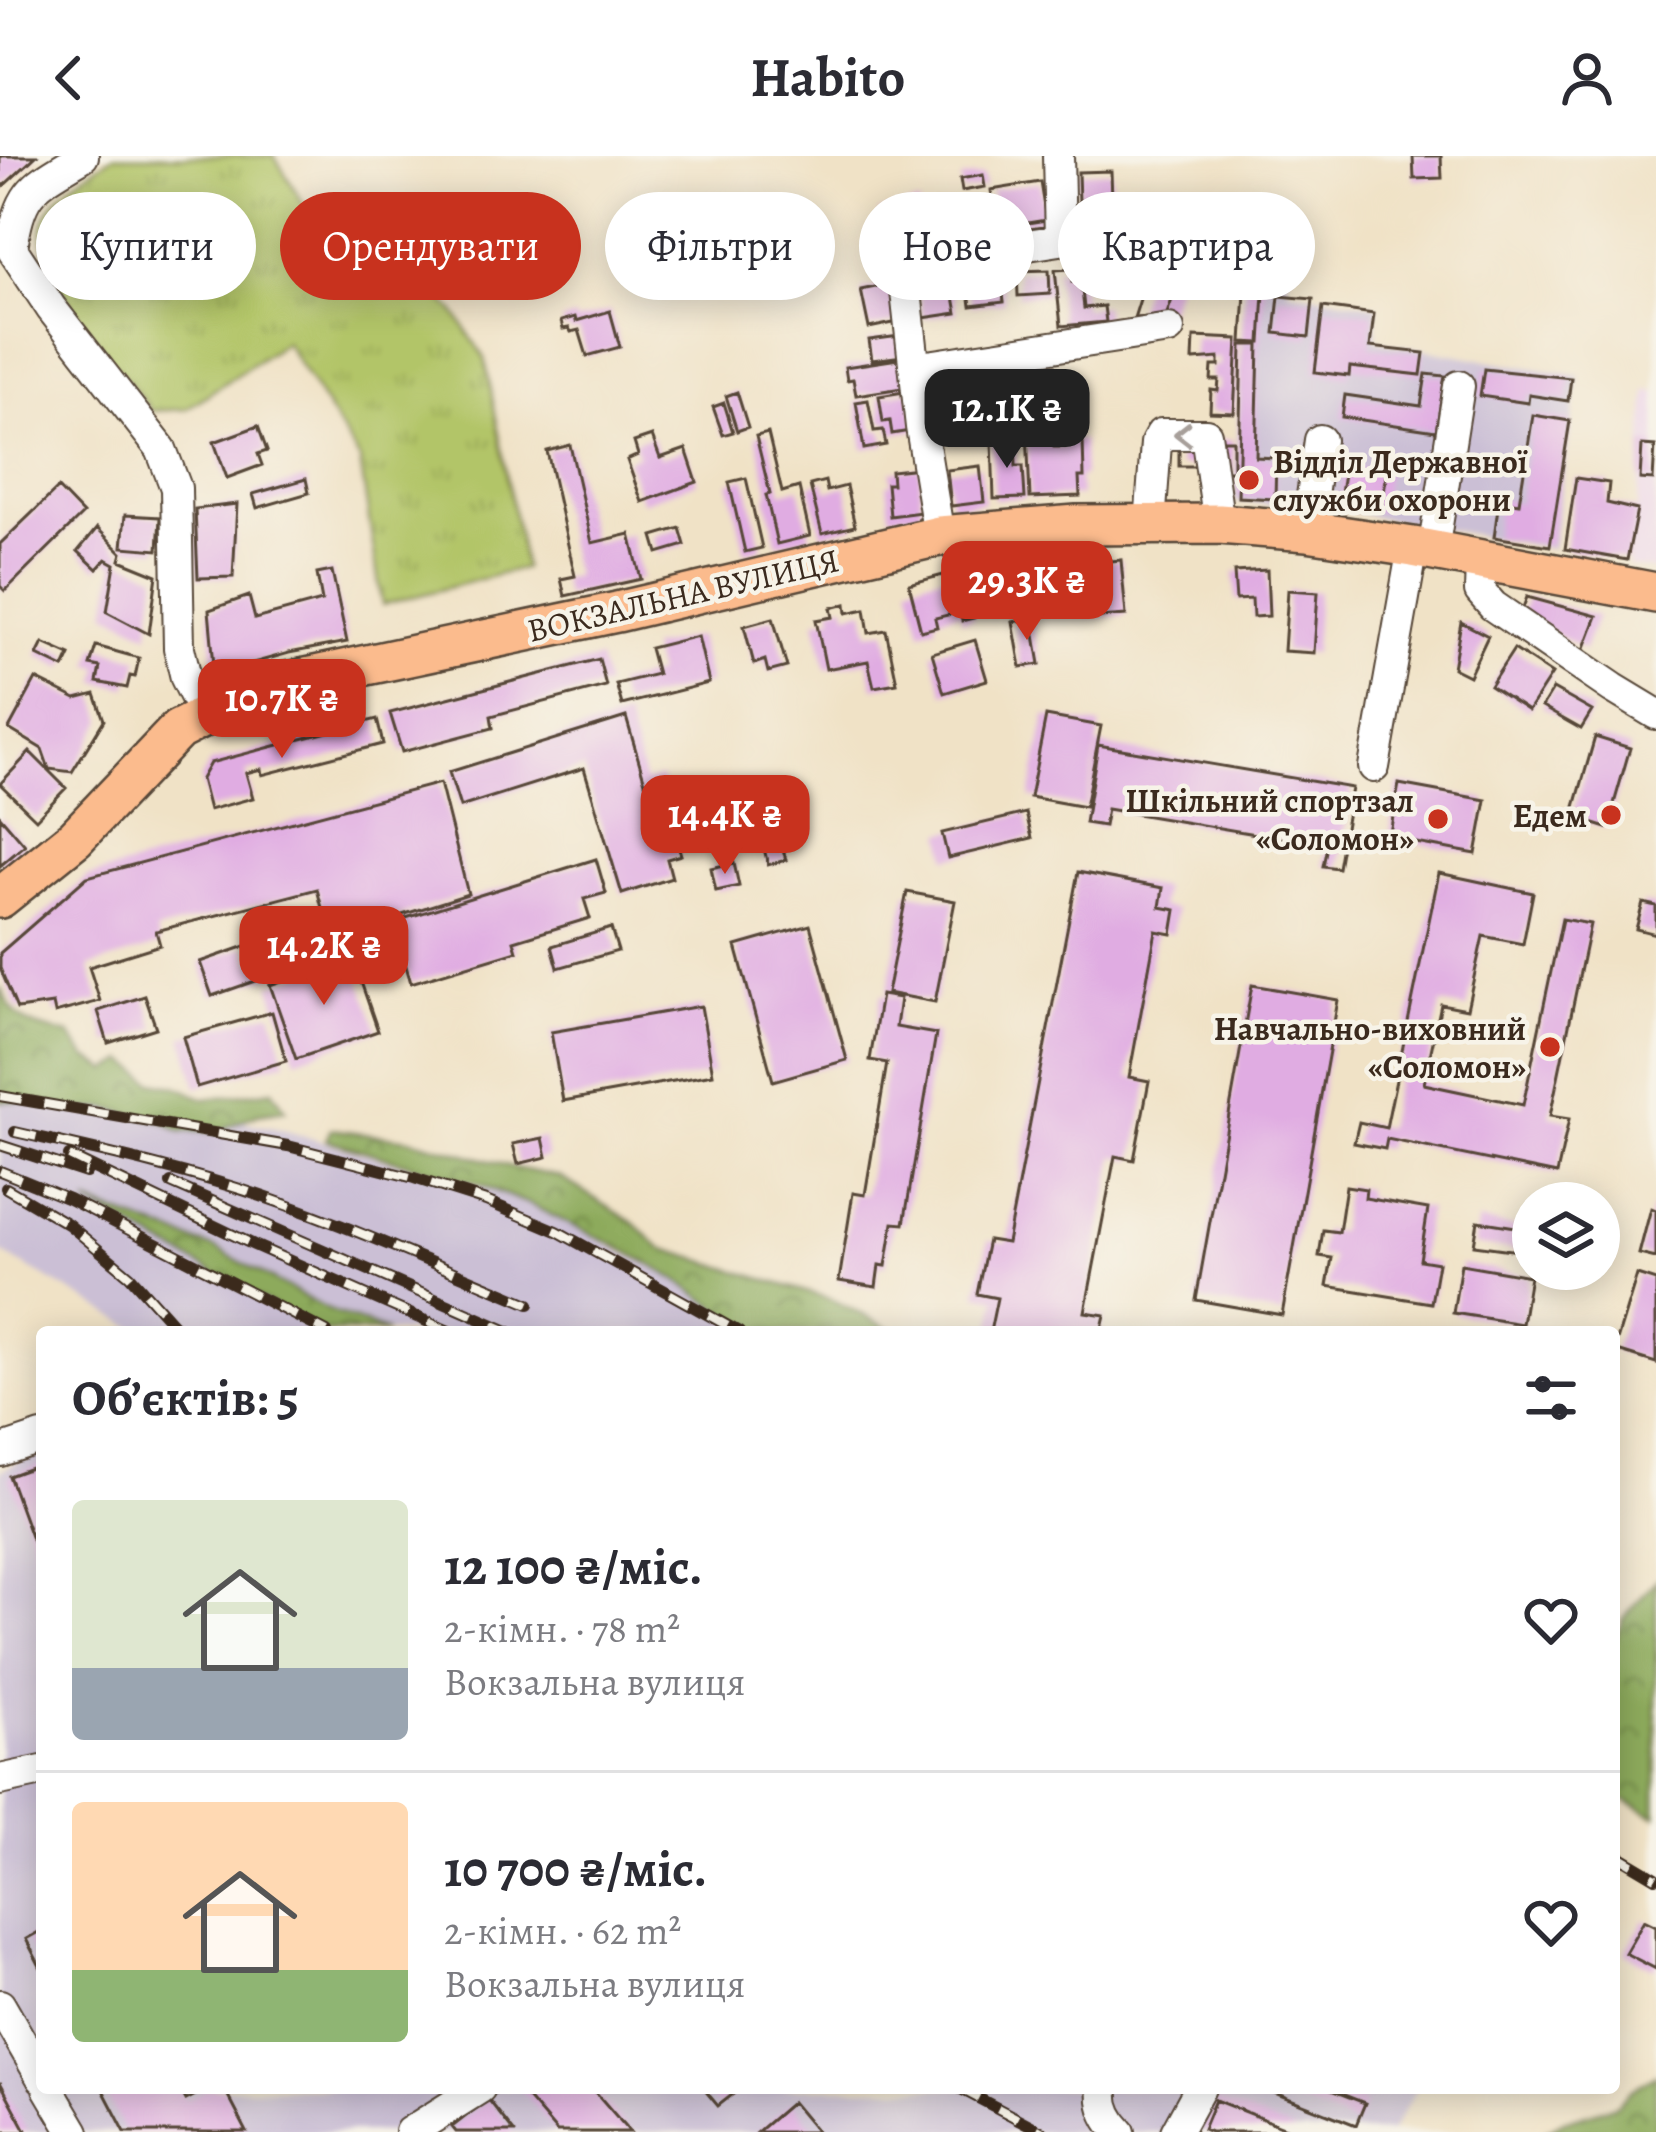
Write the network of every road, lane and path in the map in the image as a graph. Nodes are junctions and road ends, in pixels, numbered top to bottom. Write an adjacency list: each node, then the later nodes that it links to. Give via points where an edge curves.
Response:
1 (83, 156): 3 (street, via 32,187)
2 (1058, 156): 5 (street, via 1060,240 904,264)
3 (4, 248): 16 (street, via 161,449 176,488 179,648)
4 (1169, 329): 5 (street)
5 (915, 368): 11 (street)
6 (1459, 386): 12 (street)
7 (1320, 440): 10 (street)
8 (1220, 524): 9 (main road, ВОКЗАЛЬНА ВУЛИЦЯ); 9 (street, one-way to 9, via 1206,434 1193,432 1162,434 1156,442); 10 (main road, ВОКЗАЛЬНА ВУЛИЦЯ)
9 (1150, 525): 11 (main road, ВОКЗАЛЬНА ВУЛИЦЯ)
10 (1307, 531): 12 (main road, ВОКЗАЛЬНА ВУЛИЦЯ)
11 (939, 536): 16 (main road, ВОКЗАЛЬНА ВУЛИЦЯ, via 262,687)
12 (1423, 549): 13 (main road, ВОКЗАЛЬНА ВУЛИЦЯ); 17 (street)
13 (1481, 561): 14 (main road, ВОКЗАЛЬНА ВУЛИЦЯ); 15 (street, via 1480,590 1493,606)
14 (1656, 593)
15 (1656, 713)
16 (206, 716): 18 (main road, ВОКЗАЛЬНА ВУЛИЦЯ, via 178,730 75,838)
17 (1373, 767)
18 (0, 898)
19 (36, 1439): 20 (street)
20 (0, 1451)
21 (36, 1772): 22 (street)
22 (0, 1780)
23 (0, 2005): 24 (street)
24 (36, 2068)
25 (52, 2094): 29 (street)
26 (470, 2094): 30 (street)
27 (1102, 2094): 31 (street)
28 (1197, 2094): 32 (street)
29 (74, 2132)
30 (410, 2132)
31 (1120, 2132)
32 (1176, 2132)

